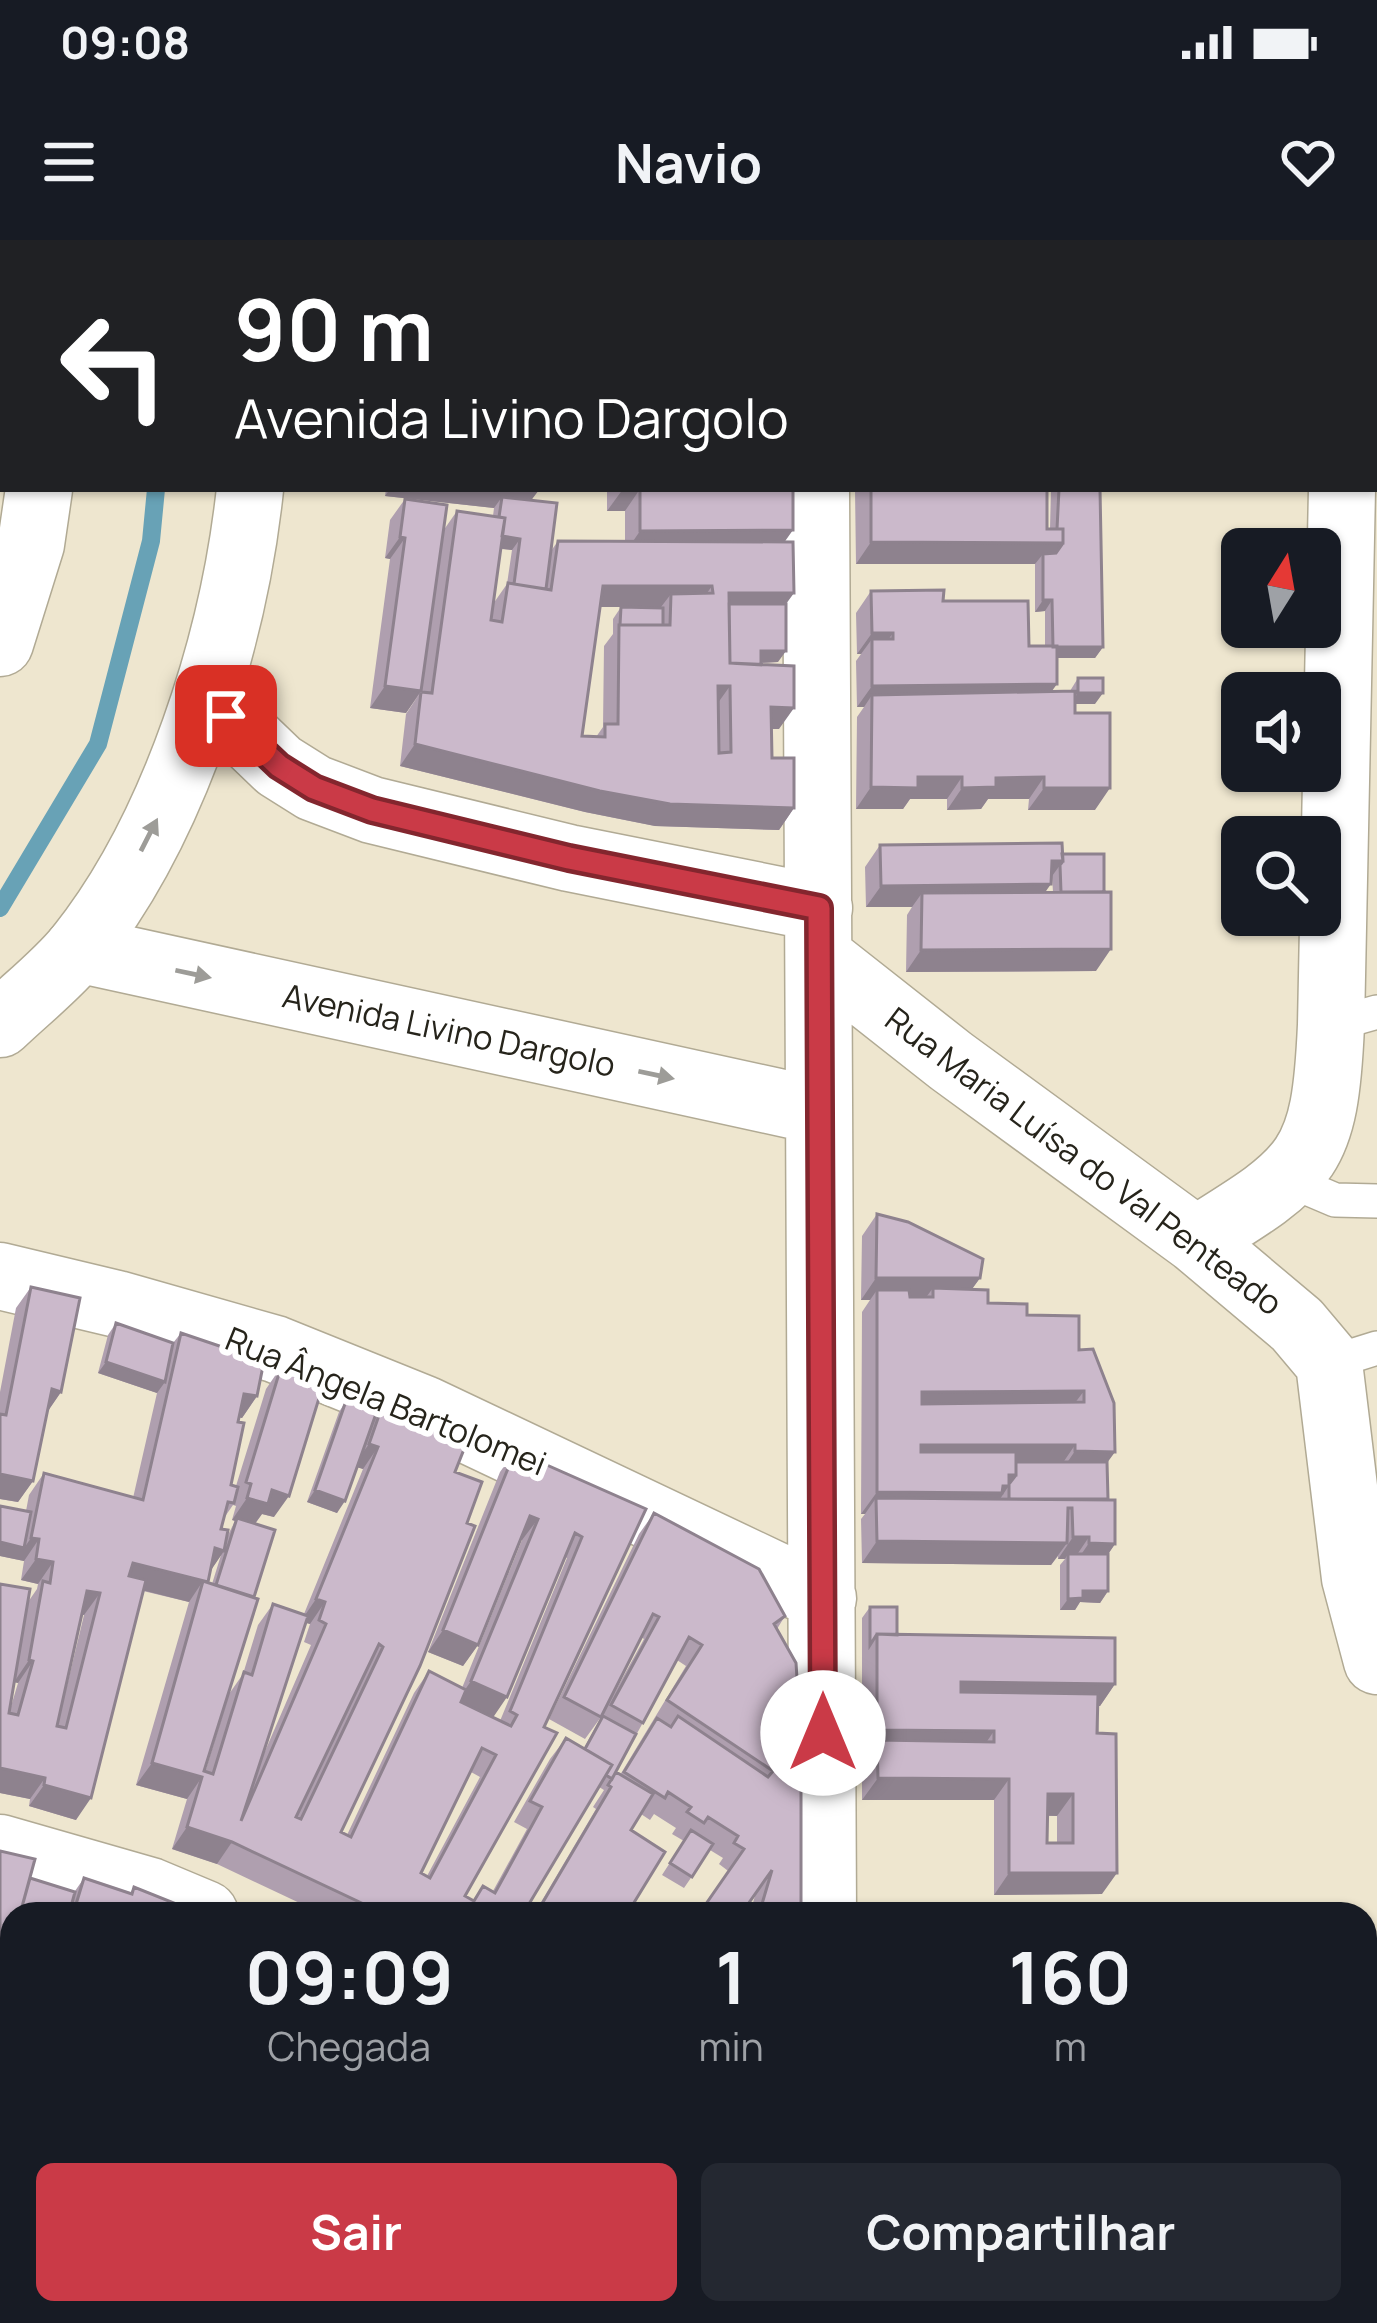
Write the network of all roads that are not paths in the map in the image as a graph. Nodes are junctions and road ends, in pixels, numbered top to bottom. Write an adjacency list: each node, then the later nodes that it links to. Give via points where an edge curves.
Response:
1 (39, 492): 6 (street)
2 (249, 492): 7 (street)
3 (816, 492): 8 (street)
4 (1343, 492): 5 (street)
5 (1359, 569): 10 (street)
6 (0, 643)
7 (207, 697): 8 (street, via 314,788); 9 (street, one-way to 7, via 152,829)
8 (819, 932): 12 (street); 15 (street, Rua Maria Luísa do Val Penteado, via 951,1061)
9 (78, 949): 11 (street); 12 (street, Avenida Livino Dargolo, one-way to 12)
10 (1354, 1018): 13 (street, via 1319,1131)
11 (0, 1024)
12 (819, 1111): 19 (street)
13 (1288, 1180): 14 (lane, via 1335,1199); 15 (street)
14 (1377, 1201)
15 (1196, 1240): 17 (street, Rua Maria Luísa do Val Penteado, via 1297,1324)
16 (0, 1276): 19 (street, Rua Ângela Bartolomei, via 275,1349 424,1409)
17 (1353, 1356): 18 (street, Rua Maria Luísa do Val Penteado)
18 (1366, 1576): 20 (street, Rua Maria Luísa do Val Penteado)
19 (823, 1598): 23 (street)
20 (1377, 1661)
21 (0, 1848): 22 (street)
22 (175, 1902)
23 (823, 1902)

